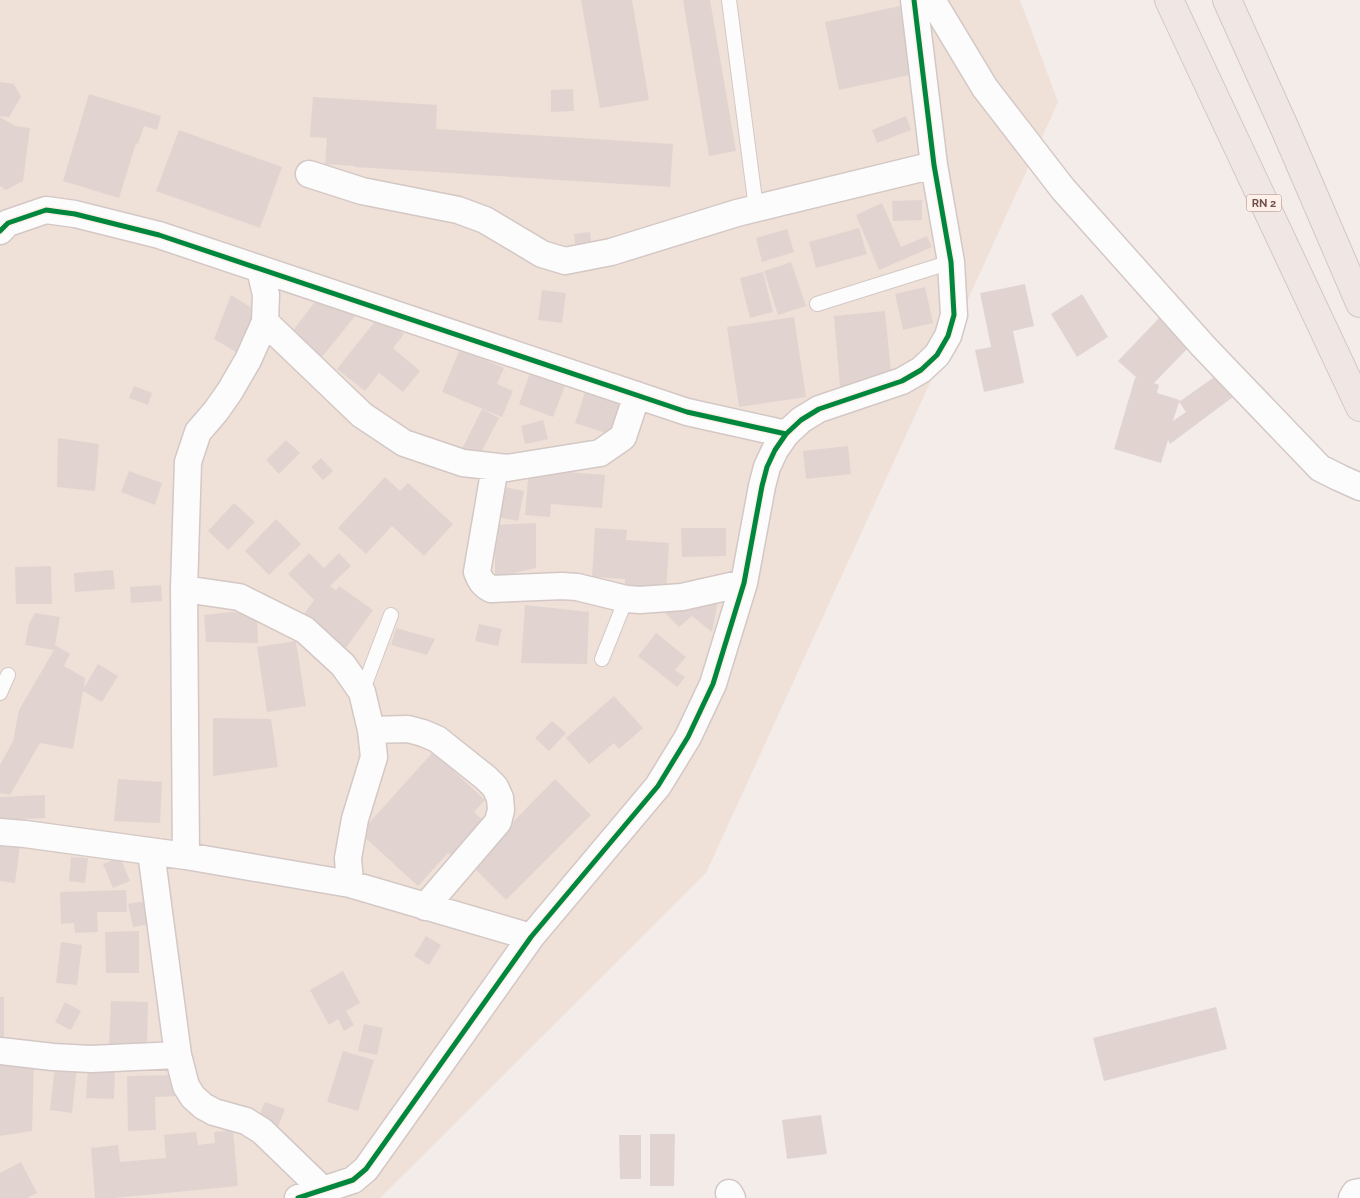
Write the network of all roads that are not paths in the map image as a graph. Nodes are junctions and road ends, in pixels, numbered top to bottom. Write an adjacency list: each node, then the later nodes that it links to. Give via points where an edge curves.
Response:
1 (730, 0): 8 (lane)
2 (914, 0): 6 (street)
3 (932, 0): 19 (street, via 985,88 1064,189 1204,347 1320,468)
4 (1169, 0): 16 (highway, RN 2)
5 (1227, 0): 12 (highway)
6 (934, 165): 8 (street); 10 (street)
7 (309, 174): 8 (street, via 362,191 458,210 485,220 542,254 565,261 610,252)
8 (756, 208)
9 (0, 231): 11 (street, via 8,223 46,210 75,214 159,235)
10 (951, 262): 13 (lane); 17 (street, via 954,315 948,336 937,355 902,381 819,409)
11 (260, 269): 14 (street, via 266,295); 15 (street)
12 (1360, 303)
13 (817, 304)
14 (265, 322): 18 (street, via 362,415 404,443 463,463); 21 (street, via 230,391 198,432 188,462)
15 (637, 395): 17 (street, via 688,412); 18 (street, via 623,437 600,453 507,468)
16 (1360, 407)
17 (786, 434): 20 (street, via 767,467)
18 (494, 467): 22 (street, via 477,572 484,585 491,589 577,587)
19 (1360, 487)
20 (744, 583): 22 (street, via 682,596); 34 (street, via 713,684 688,737 658,786)
21 (184, 588): 26 (street, via 239,597 305,630 343,665); 31 (street)
22 (626, 599): 24 (lane)
23 (391, 615): 26 (lane)
24 (602, 659)
25 (8, 675): 27 (lane)
26 (362, 692): 28 (street)
27 (0, 693)
28 (371, 730): 32 (street, via 374,757 348,858); 33 (street, via 408,729 437,739 495,786 500,798 498,822)
29 (0, 832): 30 (street)
30 (151, 852): 31 (street); 36 (street)
31 (186, 856): 32 (street)
32 (350, 884): 33 (street)
33 (425, 907): 34 (street)
34 (531, 937): 37 (street, via 366,1169 352,1180)
35 (0, 1051): 36 (street, via 54,1057)
36 (178, 1056): 37 (street, via 186,1086 202,1106 246,1121 262,1131)
37 (324, 1190): 39 (street)
38 (1360, 1192): 40 (street)
39 (298, 1198)
40 (1352, 1198)

